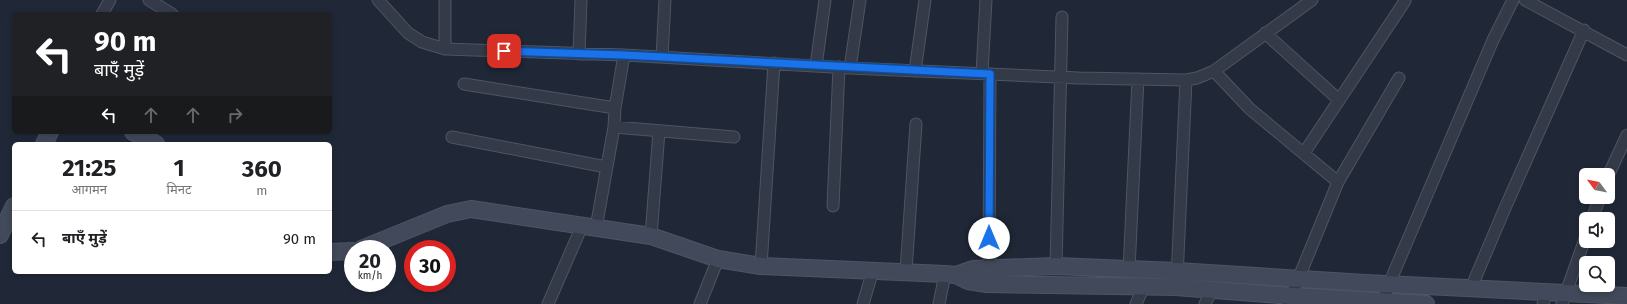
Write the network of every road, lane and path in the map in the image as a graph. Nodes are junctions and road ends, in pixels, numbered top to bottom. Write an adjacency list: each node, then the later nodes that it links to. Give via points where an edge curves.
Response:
1 (110, 0): 15 (street)
2 (150, 0): 16 (street)
3 (378, 0): 20 (street, via 408,33 422,42)
4 (445, 0): 20 (street)
5 (581, 0): 21 (street)
6 (665, 0): 24 (street)
7 (825, 0): 26 (street)
8 (860, 0): 27 (street)
9 (925, 0): 28 (street)
10 (986, 0): 30 (street)
11 (1312, 0): 19 (street)
12 (1404, 0): 36 (street)
13 (1513, 0): 69 (street, via 1492,40)
14 (1525, 0): 18 (street)
15 (103, 12)
16 (169, 12)
17 (1062, 17): 31 (street)
18 (1584, 30): 23 (street); 72 (street)
19 (1265, 33): 29 (street); 36 (street)
20 (445, 50): 21 (street)
21 (579, 54): 22 (street)
22 (624, 55): 24 (street); 37 (street)
23 (1627, 55)
24 (662, 57): 25 (street)
25 (774, 63): 26 (street); 60 (street)
26 (816, 66): 27 (street)
27 (845, 67): 28 (street); 50 (street)
28 (915, 71): 30 (street)
29 (1214, 71): 34 (street); 46 (street, via 1250,109)
30 (986, 74): 31 (street); 62 (street)
31 (1060, 77): 33 (street); 61 (street)
32 (1399, 78): 49 (street)
33 (1138, 79): 34 (street); 64 (street)
34 (1186, 80): 66 (street)
35 (464, 84): 37 (street)
36 (1339, 100): 46 (street)
37 (615, 108): 39 (street)
38 (916, 124): 65 (street)
39 (614, 127): 40 (street); 47 (street)
40 (659, 131): 44 (street); 54 (street)
41 (137, 134): 45 (street)
42 (1627, 135): 48 (street)
43 (452, 137): 47 (street)
44 (734, 137)
45 (152, 142)
46 (1304, 153): 49 (street)
47 (606, 167): 52 (street)
48 (1612, 168)
49 (1338, 182): 68 (street)
50 (832, 206)
51 (12, 210): 53 (street)
52 (589, 227): 54 (street); 55 (street, via 472,209 447,214); 79 (street)
53 (0, 235)
54 (651, 236): 59 (street)
55 (383, 240)
56 (1582, 248): 76 (street)
57 (344, 251): 58 (street)
58 (332, 252)
59 (718, 259): 60 (street); 80 (street)
60 (761, 266): 63 (street)
61 (1056, 266): 62 (street); 64 (street)
62 (988, 268): 67 (street)
63 (873, 270): 65 (street); 81 (street)
64 (1130, 270): 66 (street)
65 (906, 271): 67 (street)
66 (1177, 271): 68 (street); 71 (street)
67 (950, 274): 70 (street, via 968,281 987,284); 82 (street)
68 (1298, 279): 69 (street); 77 (street)
69 (1389, 284): 72 (street); 78 (street)
70 (1144, 286): 71 (street); 83 (street)
71 (1176, 287): 73 (street)
72 (1471, 288): 75 (street)
73 (1212, 289): 77 (street); 84 (street)
74 (1627, 296): 76 (street)
75 (1544, 298): 76 (street)
76 (1564, 298)
77 (1290, 300): 78 (street)
78 (1377, 303): 85 (street)
79 (548, 304)
80 (700, 304)
81 (863, 304)
82 (939, 304)
83 (1136, 304)
84 (1205, 304)
85 (1426, 304)

